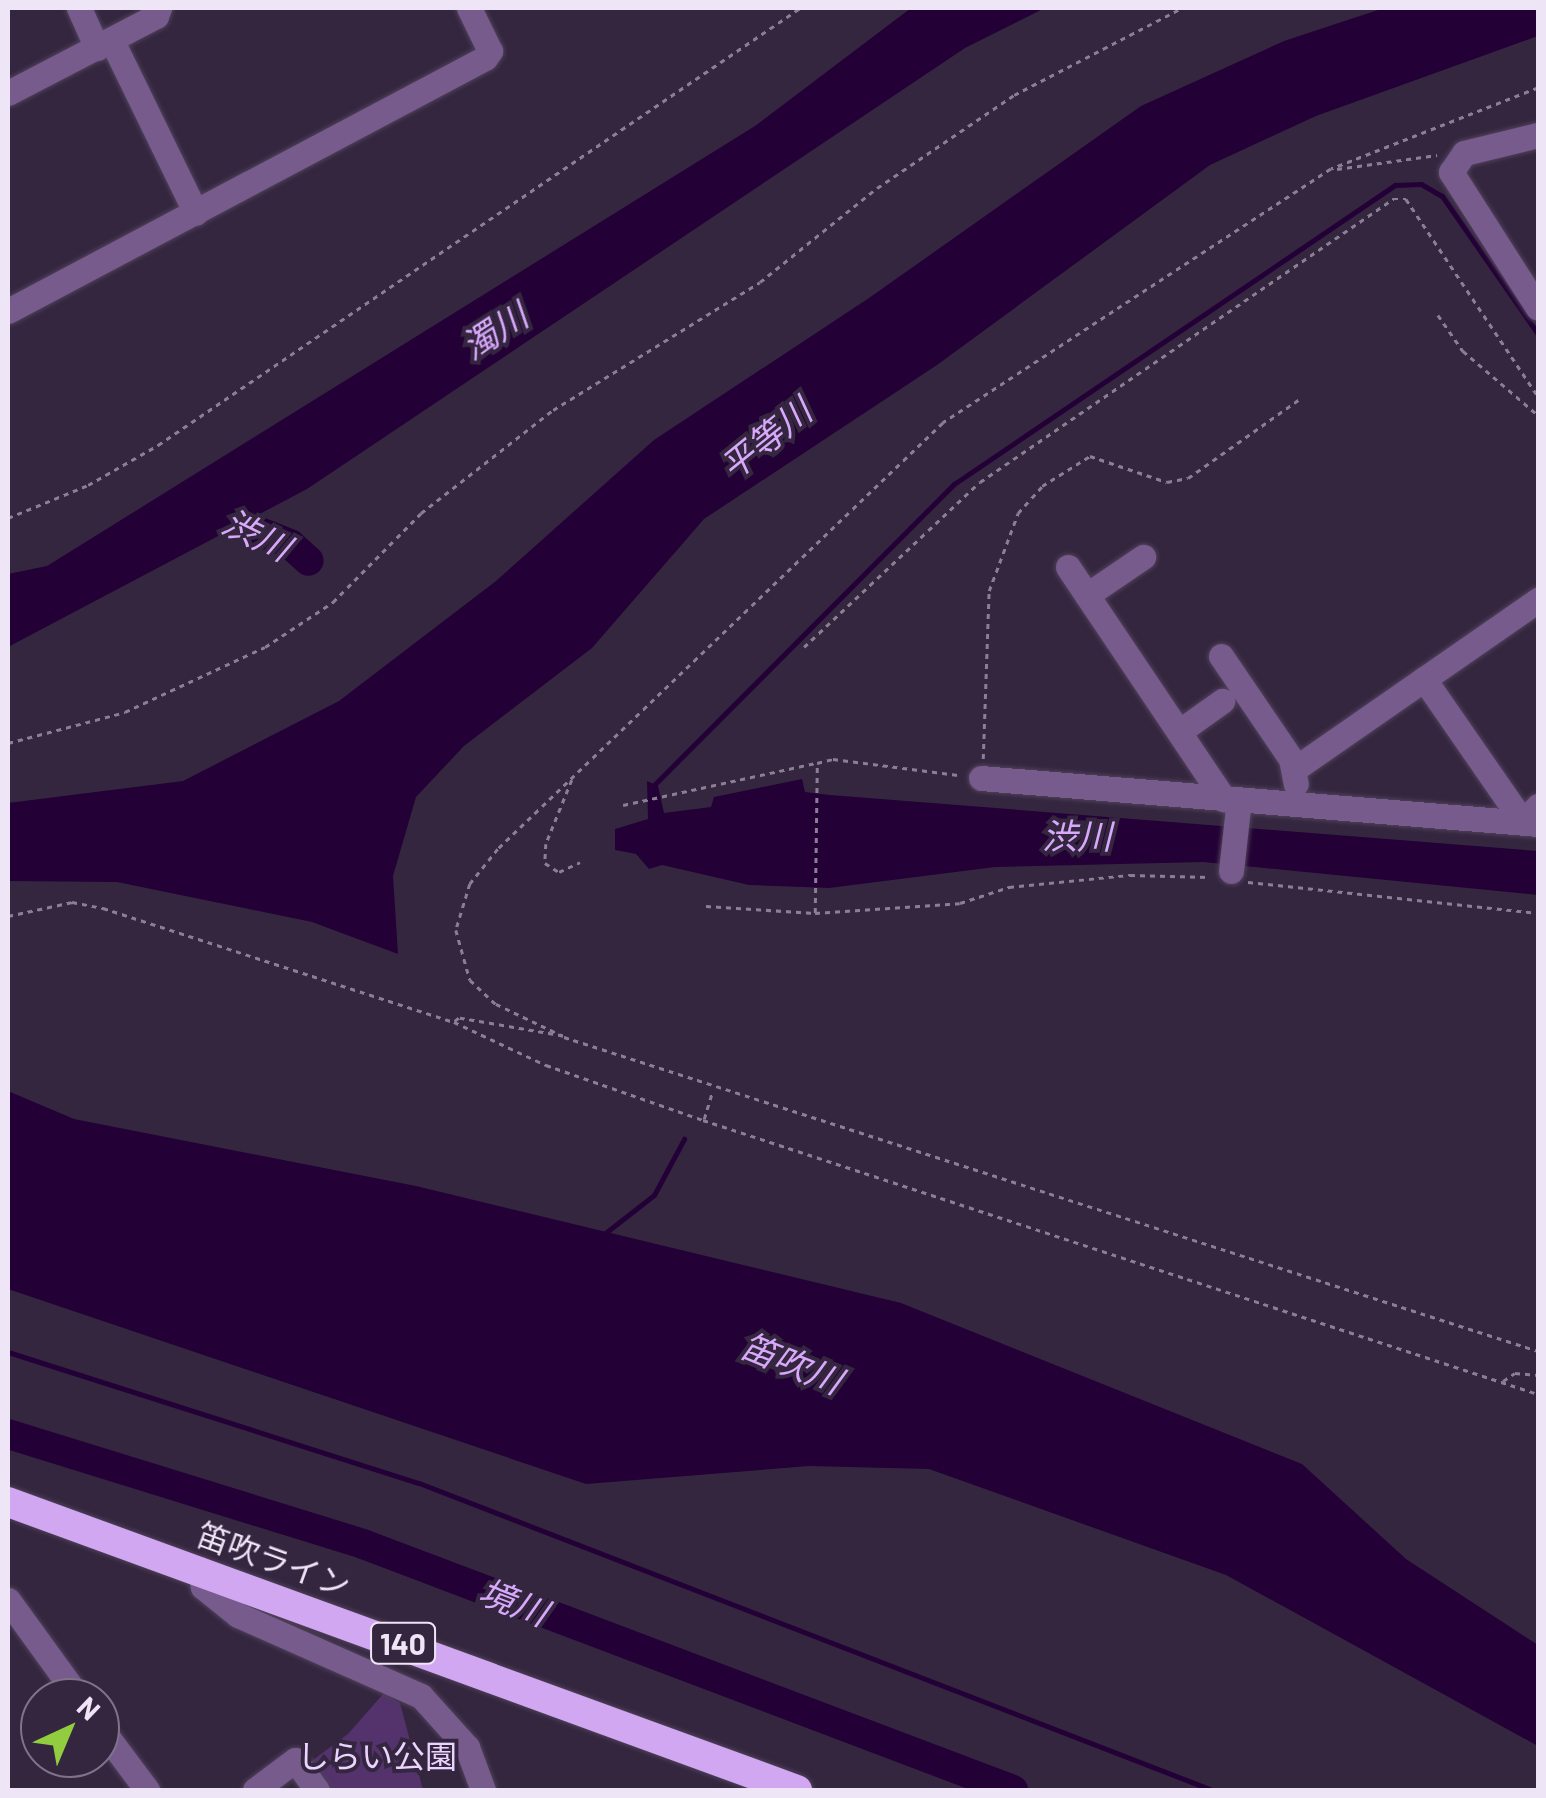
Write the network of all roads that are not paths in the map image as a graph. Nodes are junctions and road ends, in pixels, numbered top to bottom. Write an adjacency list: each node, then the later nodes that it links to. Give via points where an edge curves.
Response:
1 (79, 8): 4 (street)
2 (468, 8): 7 (street, via 490,51 485,58)
3 (162, 10): 4 (street)
4 (104, 45): 5 (street); 7 (street)
5 (8, 94)
6 (1538, 135): 8 (street, via 1477,148 1454,163 1456,188)
7 (196, 213): 9 (street)
8 (1538, 308)
9 (8, 312)
10 (1142, 557): 12 (street)
11 (1068, 567): 12 (street)
12 (1087, 594): 17 (street)
13 (1538, 600): 15 (street)
14 (1221, 656): 18 (street)
15 (1424, 679): 18 (street); 22 (street)
16 (1222, 702): 17 (street)
17 (1180, 731): 20 (street)
18 (1296, 768): 21 (street)
19 (982, 778): 20 (street)
20 (1234, 802): 21 (street); 23 (street)
21 (1295, 804): 22 (street)
22 (1533, 817)
23 (1225, 876)
24 (8, 1502): 25 (highway, 笛吹ライン / 140)
25 (200, 1568): 32 (street, via 202,1587 226,1608 421,1696 467,1747); 33 (highway, 笛吹ライン / 140)
26 (8, 1600): 27 (street)
27 (65, 1678)
28 (120, 1754): 29 (street)
29 (147, 1790)
30 (255, 1790): 31 (street, via 295,1760)
31 (317, 1790)
32 (483, 1790)
33 (796, 1790)

